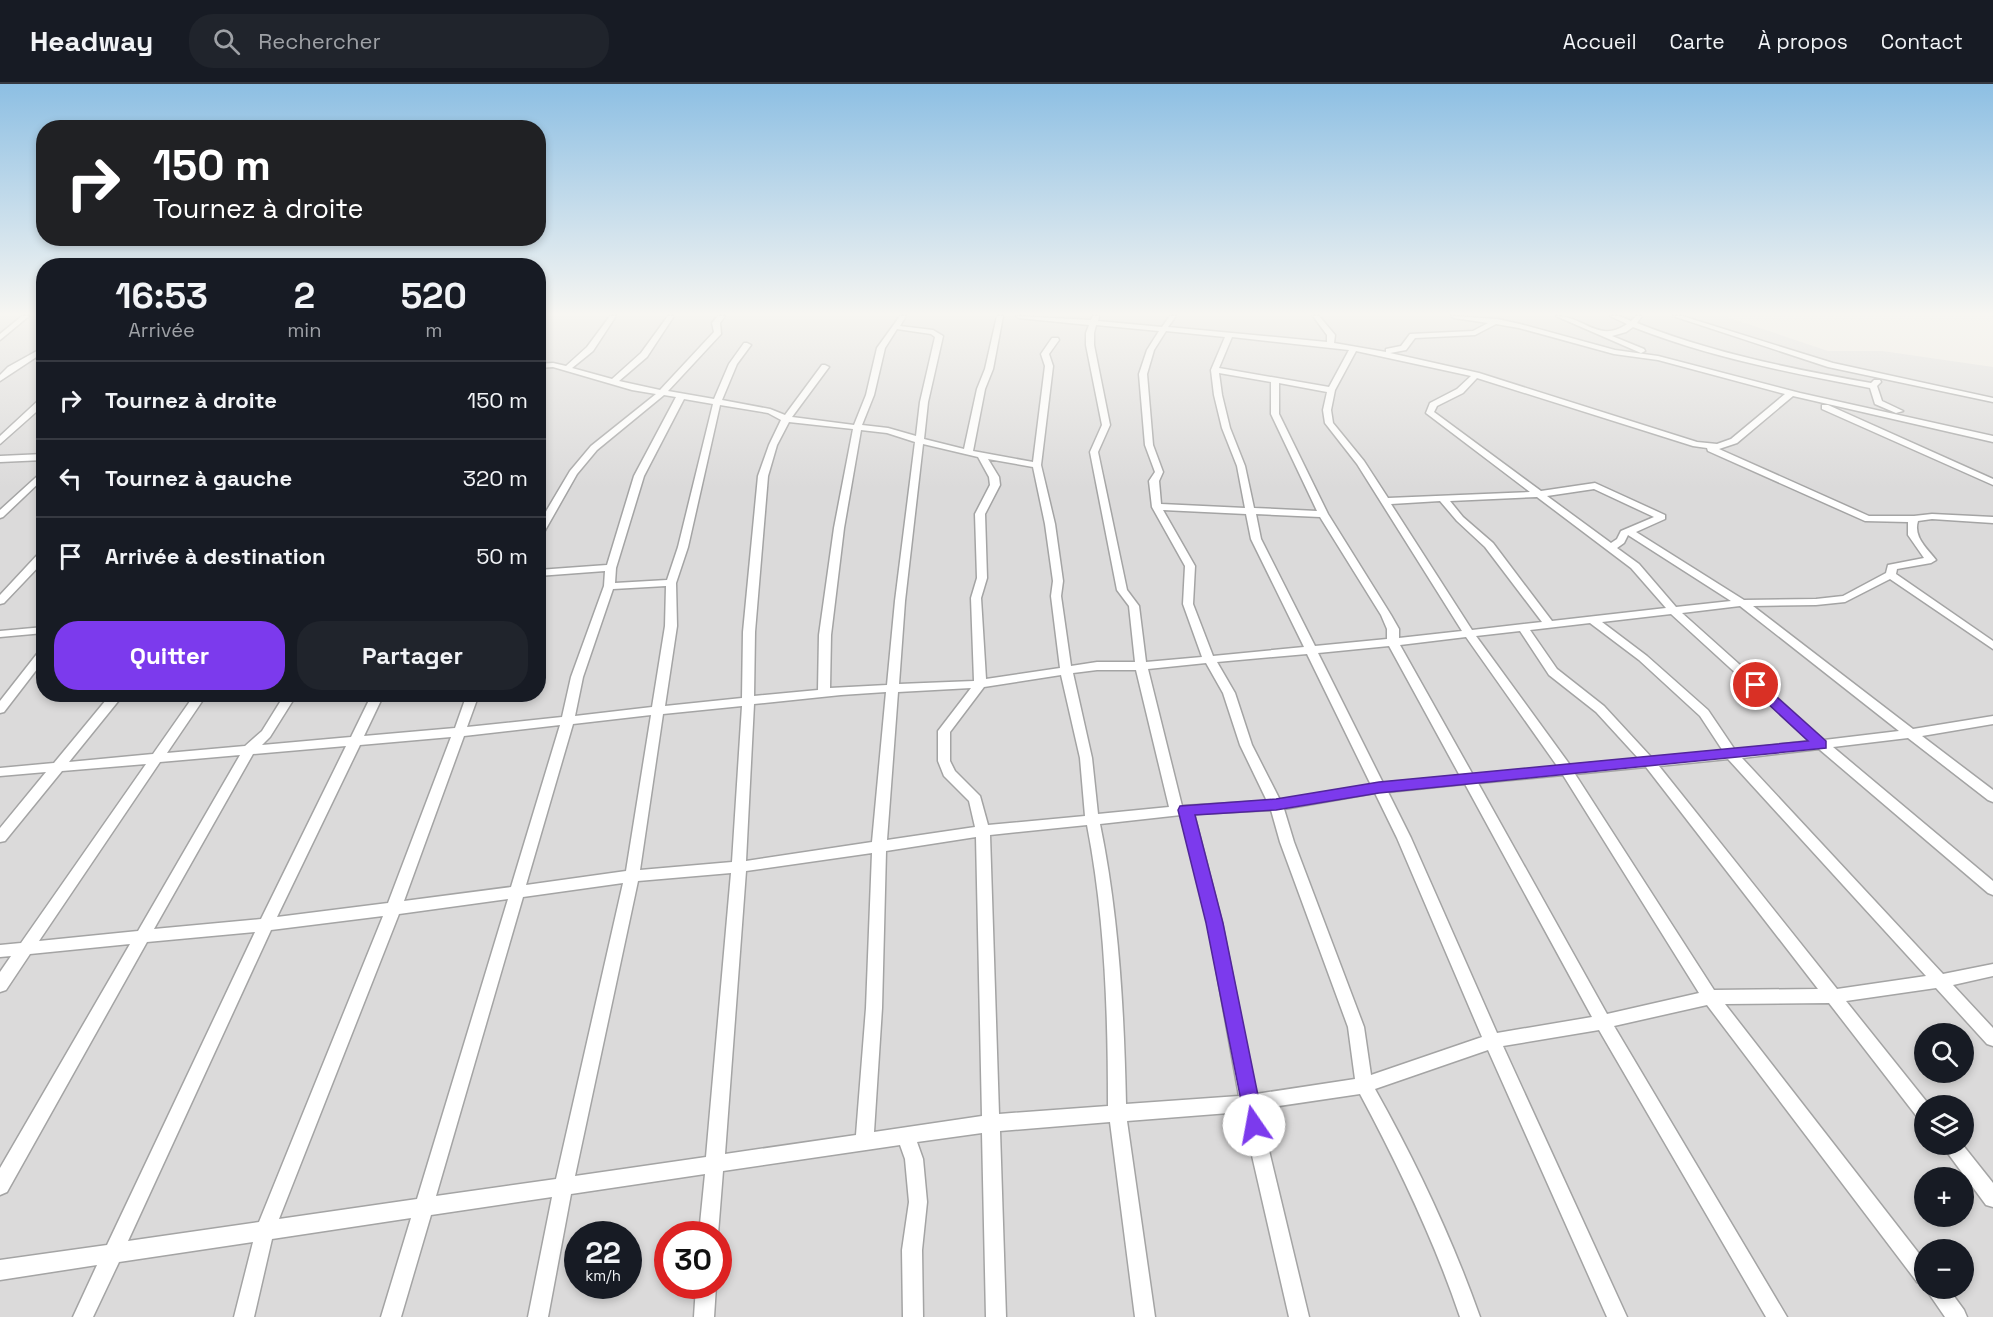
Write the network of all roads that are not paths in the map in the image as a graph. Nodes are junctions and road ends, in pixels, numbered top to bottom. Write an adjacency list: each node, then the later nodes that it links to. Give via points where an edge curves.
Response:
1 (588, 374): 22 (street)
2 (623, 374): 22 (street)
3 (680, 374): 25 (street)
4 (730, 374): 29 (street)
5 (820, 374): 31 (street)
6 (875, 374): 32 (street)
7 (932, 374): 35 (street)
8 (987, 374): 38 (street)
9 (1047, 374): 42 (street)
10 (1096, 374): 77 (street, via 1106,425 1094,452 1122,590 1134,606)
11 (1143, 374): 48 (street, via 1149,445 1159,472 1154,481)
12 (1216, 374): 49 (street, via 1226,428 1241,466)
13 (1241, 374): 21 (street)
14 (1340, 374): 24 (street)
15 (1470, 374): 20 (street)
16 (1717, 374): 26 (street)
17 (1802, 374): 23 (street)
18 (1862, 374): 23 (street, via 1877,381)
19 (1866, 374): 28 (street)
20 (1476, 375): 37 (street); 45 (street, via 1461,391 1433,405 1430,412)
21 (1274, 378): 24 (street); 50 (street, via 1278,389 1275,414)
22 (615, 381): 25 (street)
23 (1873, 386): 33 (street, via 1882,405 1926,418)
24 (1331, 390): 47 (street, via 1327,417)
25 (662, 393): 27 (street); 53 (street, via 594,448 573,473)
26 (1795, 394): 33 (street); 37 (street, via 1734,441 1718,447); 44 (street)
27 (681, 396): 29 (street); 58 (street, via 639,476)
28 (1993, 400)
29 (717, 402): 31 (street, via 770,411); 61 (street)
30 (36, 407): 34 (street)
31 (786, 419): 32 (street); 82 (street, via 763,476 749,632)
32 (858, 426): 35 (street); 81 (street, via 825,634)
33 (1945, 429): 36 (street)
34 (0, 441)
35 (920, 441): 38 (street); 80 (street)
36 (1993, 441)
37 (1696, 444): 52 (street, via 1868,519)
38 (968, 453): 39 (street)
39 (982, 455): 42 (street); 79 (street, via 995,480 980,520 982,560 980,592 976,598)
40 (36, 457): 41 (street)
41 (0, 459)
42 (1037, 465): 78 (street, via 1050,524)
43 (36, 481): 51 (street)
44 (1993, 482)
45 (1541, 494): 46 (street); 55 (street, via 1595,486 1662,517); 56 (street)
46 (1443, 499): 47 (street); 67 (street, via 1489,545)
47 (1386, 501): 71 (street)
48 (1157, 507): 49 (street); 75 (street, via 1190,566 1188,604)
49 (1250, 511): 50 (street); 74 (street, via 1256,539)
50 (1323, 514): 72 (street, via 1386,615)
51 (0, 515)
52 (1914, 519): 54 (street, via 1930,516); 60 (street, via 1911,533 1931,560 1892,567)
53 (546, 520)
54 (1993, 520)
55 (1628, 531): 56 (street); 64 (street)
56 (1612, 547): 65 (street, via 1635,566)
57 (36, 563): 63 (street)
58 (611, 568): 59 (street); 62 (street)
59 (546, 572)
60 (1891, 576): 64 (street, via 1845,599); 73 (street)
61 (671, 583): 62 (street); 88 (street, via 671,626)
62 (609, 586): 90 (street, via 577,676)
63 (0, 601)
64 (1742, 603): 65 (street); 93 (street)
65 (1674, 611): 66 (street); 95 (street)
66 (1591, 619): 67 (street); 97 (street, via 1643,658 1704,713)
67 (1548, 623): 68 (street)
68 (1523, 627): 71 (street); 99 (street, via 1553,672 1600,709)
69 (36, 631): 70 (street)
70 (0, 634)
71 (1469, 634): 72 (street); 101 (street, via 1514,692)
72 (1394, 642): 74 (street); 103 (street)
73 (1993, 646)
74 (1311, 648): 75 (street); 104 (street)
75 (1209, 659): 77 (street); 106 (street, via 1229,693 1246,745)
76 (36, 662): 89 (street)
77 (1141, 666): 78 (street); 107 (street)
78 (1066, 669): 79 (street); 108 (street, via 1086,758)
79 (980, 684): 80 (street); 109 (street, via 944,731 944,761 949,773 975,799)
80 (893, 687): 81 (street); 111 (street)
81 (825, 693): 82 (street)
82 (748, 700): 88 (street); 112 (street)
83 (112, 702): 100 (street)
84 (196, 702): 98 (street)
85 (286, 702): 96 (street, via 266,734)
86 (374, 702): 94 (street)
87 (470, 702): 92 (street)
88 (659, 708): 90 (street); 113 (street)
89 (0, 709)
90 (568, 719): 92 (street); 115 (street)
91 (1993, 720): 93 (street)
92 (459, 732): 94 (street); 116 (street)
93 (1913, 734): 95 (street); 105 (street)
94 (354, 742): 96 (street); 117 (street)
95 (1821, 744): 97 (street); 114 (street)
96 (249, 750): 98 (street); 118 (street)
97 (1732, 754): 99 (street); 122 (street)
98 (159, 757): 100 (street); 119 (street)
99 (1650, 763): 101 (street); 124 (street)
100 (60, 767): 102 (street); 110 (street)
101 (1566, 771): 103 (street); 125 (street)
102 (0, 772)
103 (1469, 780): 104 (street); 126 (street)
104 (1379, 788): 106 (street); 128 (street)
105 (1993, 797)
106 (1276, 805): 107 (street); 129 (street, via 1356,1027)
107 (1181, 810): 108 (street); 131 (street, via 1215,923)
108 (1092, 818): 109 (street); 132 (street, via 1113,960)
109 (983, 831): 111 (street); 133 (street)
110 (0, 837)
111 (879, 847): 112 (street); 135 (street, via 874,1008)
112 (739, 867): 113 (street); 137 (street)
113 (632, 876): 115 (street); 138 (street)
114 (1993, 888)
115 (514, 892): 116 (street); 141 (street)
116 (391, 908): 117 (street); 143 (street)
117 (266, 924): 118 (street); 144 (street)
118 (142, 936): 119 (street); 139 (street)
119 (24, 948): 120 (street); 123 (street)
120 (0, 951)
121 (1993, 970): 122 (street)
122 (1941, 981): 124 (street); 127 (street)
123 (0, 985)
124 (1833, 996): 125 (street); 130 (street)
125 (1710, 997): 126 (street); 145 (street)
126 (1603, 1022): 128 (street); 160 (street)
127 (1993, 1039)
128 (1492, 1041): 129 (street); 159 (street)
129 (1365, 1085): 131 (street); 158 (street, via 1454,1271)
130 (1914, 1099)
131 (1249, 1103): 132 (street); 157 (street)
132 (1117, 1112): 133 (street); 156 (street)
133 (991, 1123): 134 (street); 155 (street)
134 (905, 1135): 135 (street); 154 (street, via 914,1159 918,1202 912,1250)
135 (864, 1141): 137 (street)
136 (1959, 1155): 140 (street)
137 (713, 1163): 138 (street); 142 (street)
138 (564, 1184): 141 (street); 152 (street)
139 (0, 1186)
140 (1993, 1198)
141 (424, 1207): 143 (street); 151 (street)
142 (710, 1221)
143 (265, 1230): 144 (street); 150 (street)
144 (113, 1253): 146 (street); 149 (street)
145 (1914, 1262)
146 (0, 1270)
147 (705, 1299): 153 (street)
148 (1943, 1299): 161 (street)
149 (83, 1317)
150 (244, 1317)
151 (391, 1317)
152 (538, 1317)
153 (704, 1317)
154 (913, 1317)
155 (996, 1317)
156 (1145, 1317)
157 (1299, 1317)
158 (1470, 1317)
159 (1617, 1317)
160 (1777, 1317)
161 (1957, 1317)

